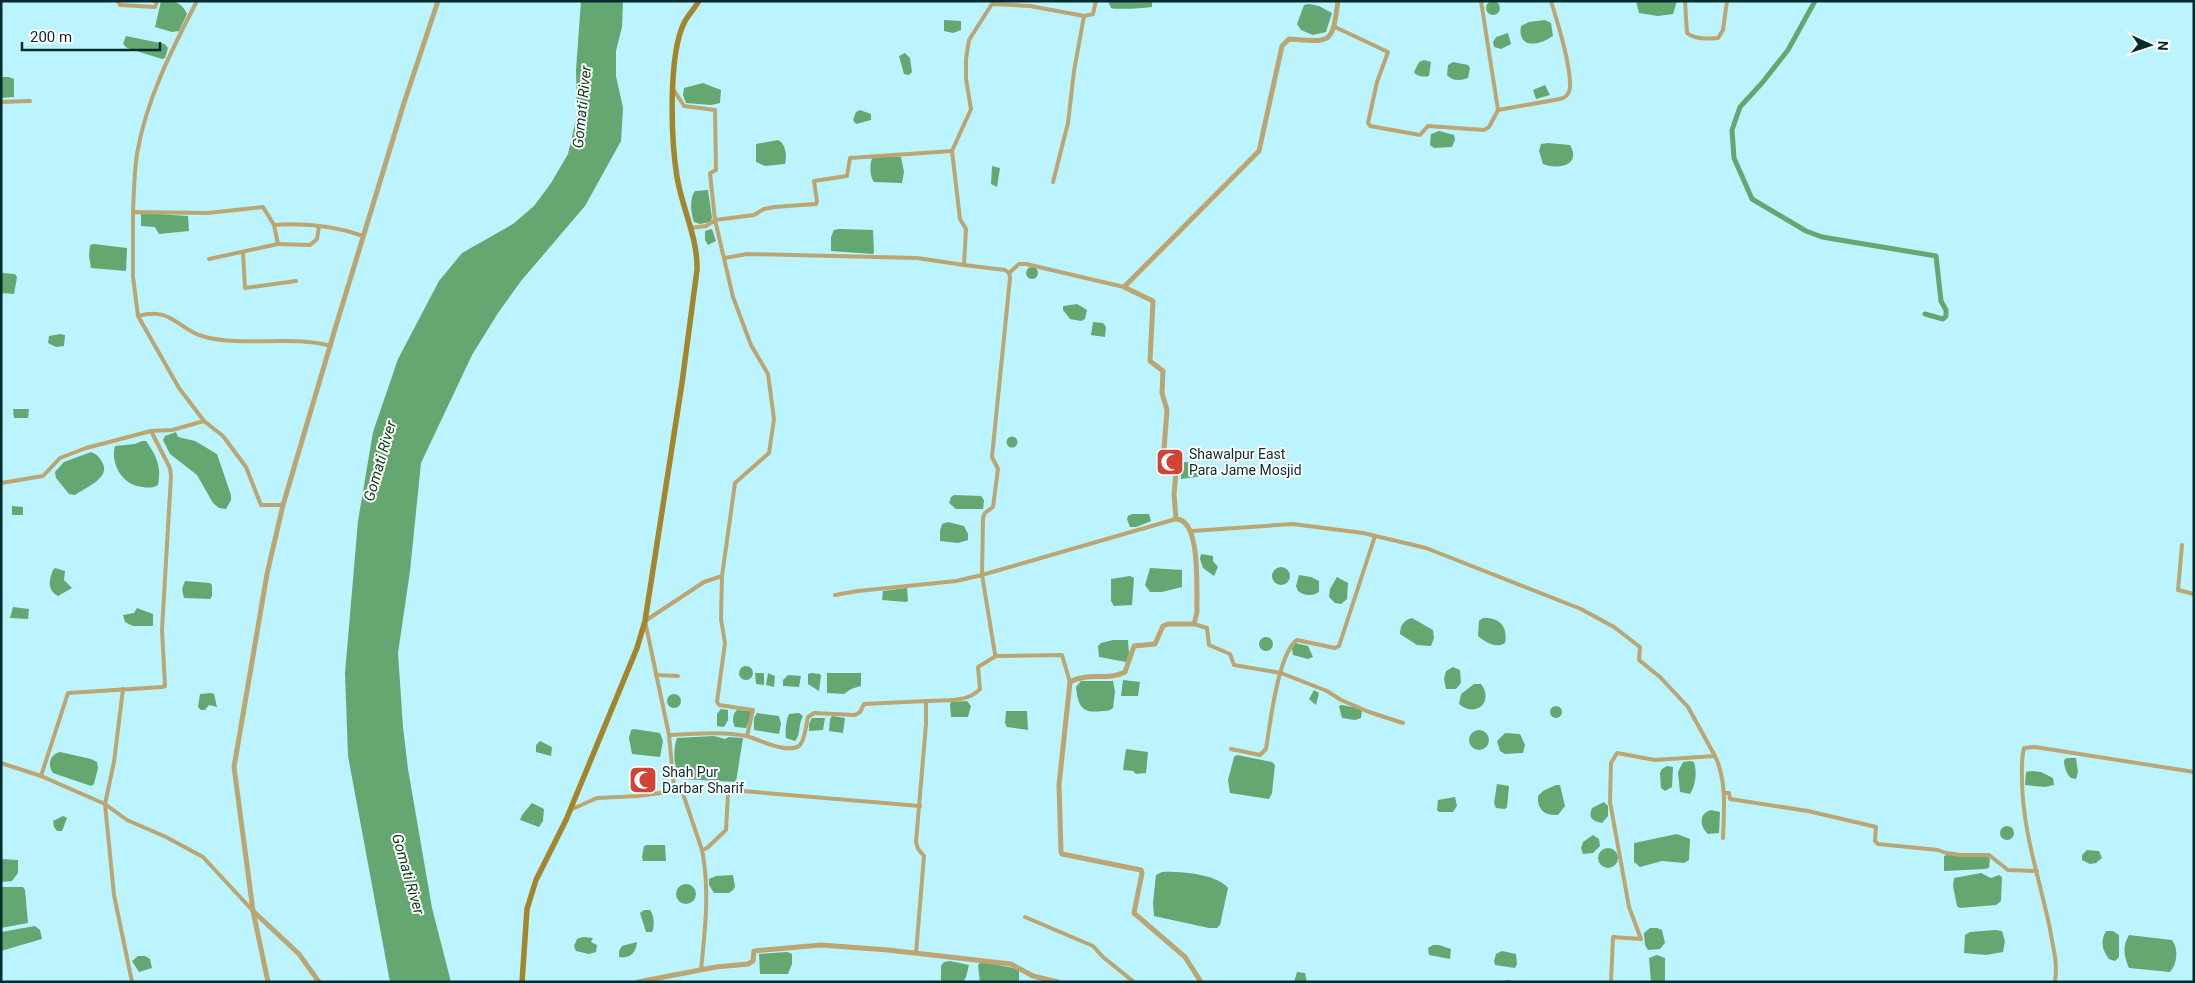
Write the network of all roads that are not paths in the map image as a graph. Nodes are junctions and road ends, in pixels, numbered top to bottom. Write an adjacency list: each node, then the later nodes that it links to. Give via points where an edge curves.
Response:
1 (118, 1): 2 (street, via 120,5 155,7)
2 (158, 1)
3 (197, 1): 21 (street, via 164,68 148,113 137,155)
4 (438, 1): 26 (street)
5 (700, 1): 15 (main road, via 684,22 678,42)
6 (1096, 1): 13 (street, via 1093,14)
7 (1338, 1): 14 (street)
8 (1481, 1): 18 (street)
9 (1551, 1): 18 (street, via 1568,74 1568,94 1560,99)
10 (1685, 1): 11 (street, via 1687,33 1713,39 1724,30)
11 (1727, 1)
12 (992, 2): 13 (street); 19 (street, via 969,40 966,79 971,109)
13 (1084, 16): 20 (street, via 1068,123)
14 (1335, 27): 18 (street, via 1388,52 1377,82 1370,126 1420,135 1428,126 1484,130); 34 (street, via 1328,38 1321,41 1289,39 1282,46 1258,151)
15 (673, 89): 22 (street, via 684,106 715,110 716,170 710,172 710,182); 25 (main road, via 677,177)
16 (1, 102): 17 (street)
17 (30, 102)
18 (1498, 110)
19 (952, 151): 22 (street, via 850,158 847,176 814,180 816,204 774,206 754,215); 31 (street, via 960,219 966,229)
20 (1054, 182)
21 (133, 212): 23 (street, via 208,213 264,207); 35 (street, via 133,277)
22 (715, 220): 25 (street, via 706,226); 29 (street)
23 (274, 225): 24 (street); 27 (street)
24 (319, 226): 26 (street); 27 (street, via 317,239 310,245)
25 (690, 228): 49 (main road, via 697,259 693,302)
26 (363, 236): 36 (street)
27 (278, 244): 28 (street)
28 (242, 252): 30 (street); 33 (street, via 245,288)
29 (725, 258): 31 (street, via 747,254 917,258); 45 (street, via 733,296 751,345 768,374 774,419 769,452 734,483)
30 (209, 259)
31 (964, 265): 32 (street)
32 (1009, 273): 34 (street, via 1019,264 1026,264); 46 (street, via 992,457 998,473 993,507 984,515)
33 (296, 281)
34 (1124, 286): 41 (street, via 1153,301 1150,361 1163,371 1164,449 1177,459)
35 (138, 316): 36 (street, via 160,313 170,316 203,337 297,341); 37 (street, via 179,388)
36 (331, 346): 40 (street)
37 (204, 420): 38 (street, via 172,430); 40 (street, via 224,436 246,467 261,504)
38 (151, 431): 39 (street, via 60,458 43,476); 56 (street, via 172,476 162,630 165,683 162,687)
39 (1, 482)
40 (283, 505): 74 (street, via 267,574 234,767)
41 (1176, 519): 42 (street, via 1184,521); 46 (street)
42 (1192, 531): 43 (street, via 1293,524); 50 (street, via 1197,612)
43 (1375, 536): 52 (street, via 1339,646 1297,640 1286,651); 62 (street, via 1426,548 1581,609 1614,627 1640,647 1639,660 1688,707)
44 (2182, 545): 47 (street, via 2178,590)
45 (722, 576): 49 (street, via 704,582); 60 (street, via 721,619 725,643 717,702 753,710)
46 (982, 576): 48 (street); 51 (street)
47 (2194, 594)
48 (835, 595)
49 (645, 621): 53 (street); 70 (main road)
50 (1194, 624): 52 (street, via 1207,628 1209,645 1230,654 1234,665); 55 (street, via 1168,624 1155,644 1134,646 1121,674 1077,678)
51 (996, 656): 55 (street, via 1062,655); 57 (street, via 978,666 980,689 975,694)
52 (1281, 673): 58 (street, via 1368,712); 61 (street, via 1264,753)
53 (656, 675): 54 (street); 59 (street)
54 (678, 676)
55 (1070, 682): 85 (street, via 1059,785 1061,853 1141,870 1134,913 1185,957)
56 (123, 689): 65 (street, via 68,693); 68 (street)
57 (926, 701): 60 (street, via 864,704 855,715 814,713 808,717 800,746 795,748); 69 (street)
58 (1404, 723)
59 (669, 735): 60 (street, via 710,733); 72 (street, via 674,787 681,788)
60 (747, 736)
61 (1231, 749)
62 (1715, 756): 67 (street); 88 (street, via 1655,760 1617,753 1611,763 1610,802 1629,907 1641,939 1613,937)
63 (1, 763): 65 (street)
64 (2194, 772): 73 (street, via 2035,747 2024,748 2022,800)
65 (41, 776): 68 (street)
66 (668, 792): 70 (street, via 597,798)
67 (1724, 793): 71 (street); 73 (street, via 1729,792 1730,799 1876,827 1875,841 1878,844 1938,850 1946,854 1989,855 2008,870)
68 (105, 804): 74 (street, via 127,820 203,856); 78 (street, via 114,895)
69 (920, 806): 72 (street, via 730,790 726,830); 76 (street, via 916,842 924,856)
70 (570, 810): 81 (main road, via 536,880 527,909)
71 (1723, 838)
72 (702, 850): 77 (street, via 706,923)
73 (2037, 871): 89 (street, via 2058,964)
74 (253, 911): 79 (street); 80 (street, via 299,954)
75 (1025, 917): 84 (street, via 1093,946)
76 (916, 953): 77 (street, via 811,946 754,951 753,961 748,964); 83 (street, via 1011,964 1033,976)
77 (701, 970): 82 (street)
78 (132, 982)
79 (268, 982)
80 (319, 982)
81 (522, 982)
82 (638, 982)
83 (1058, 982)
84 (1134, 982)
85 (1201, 982)
86 (1506, 982): 87 (street)
87 (1510, 982)
88 (1611, 982)
89 (2055, 982)

